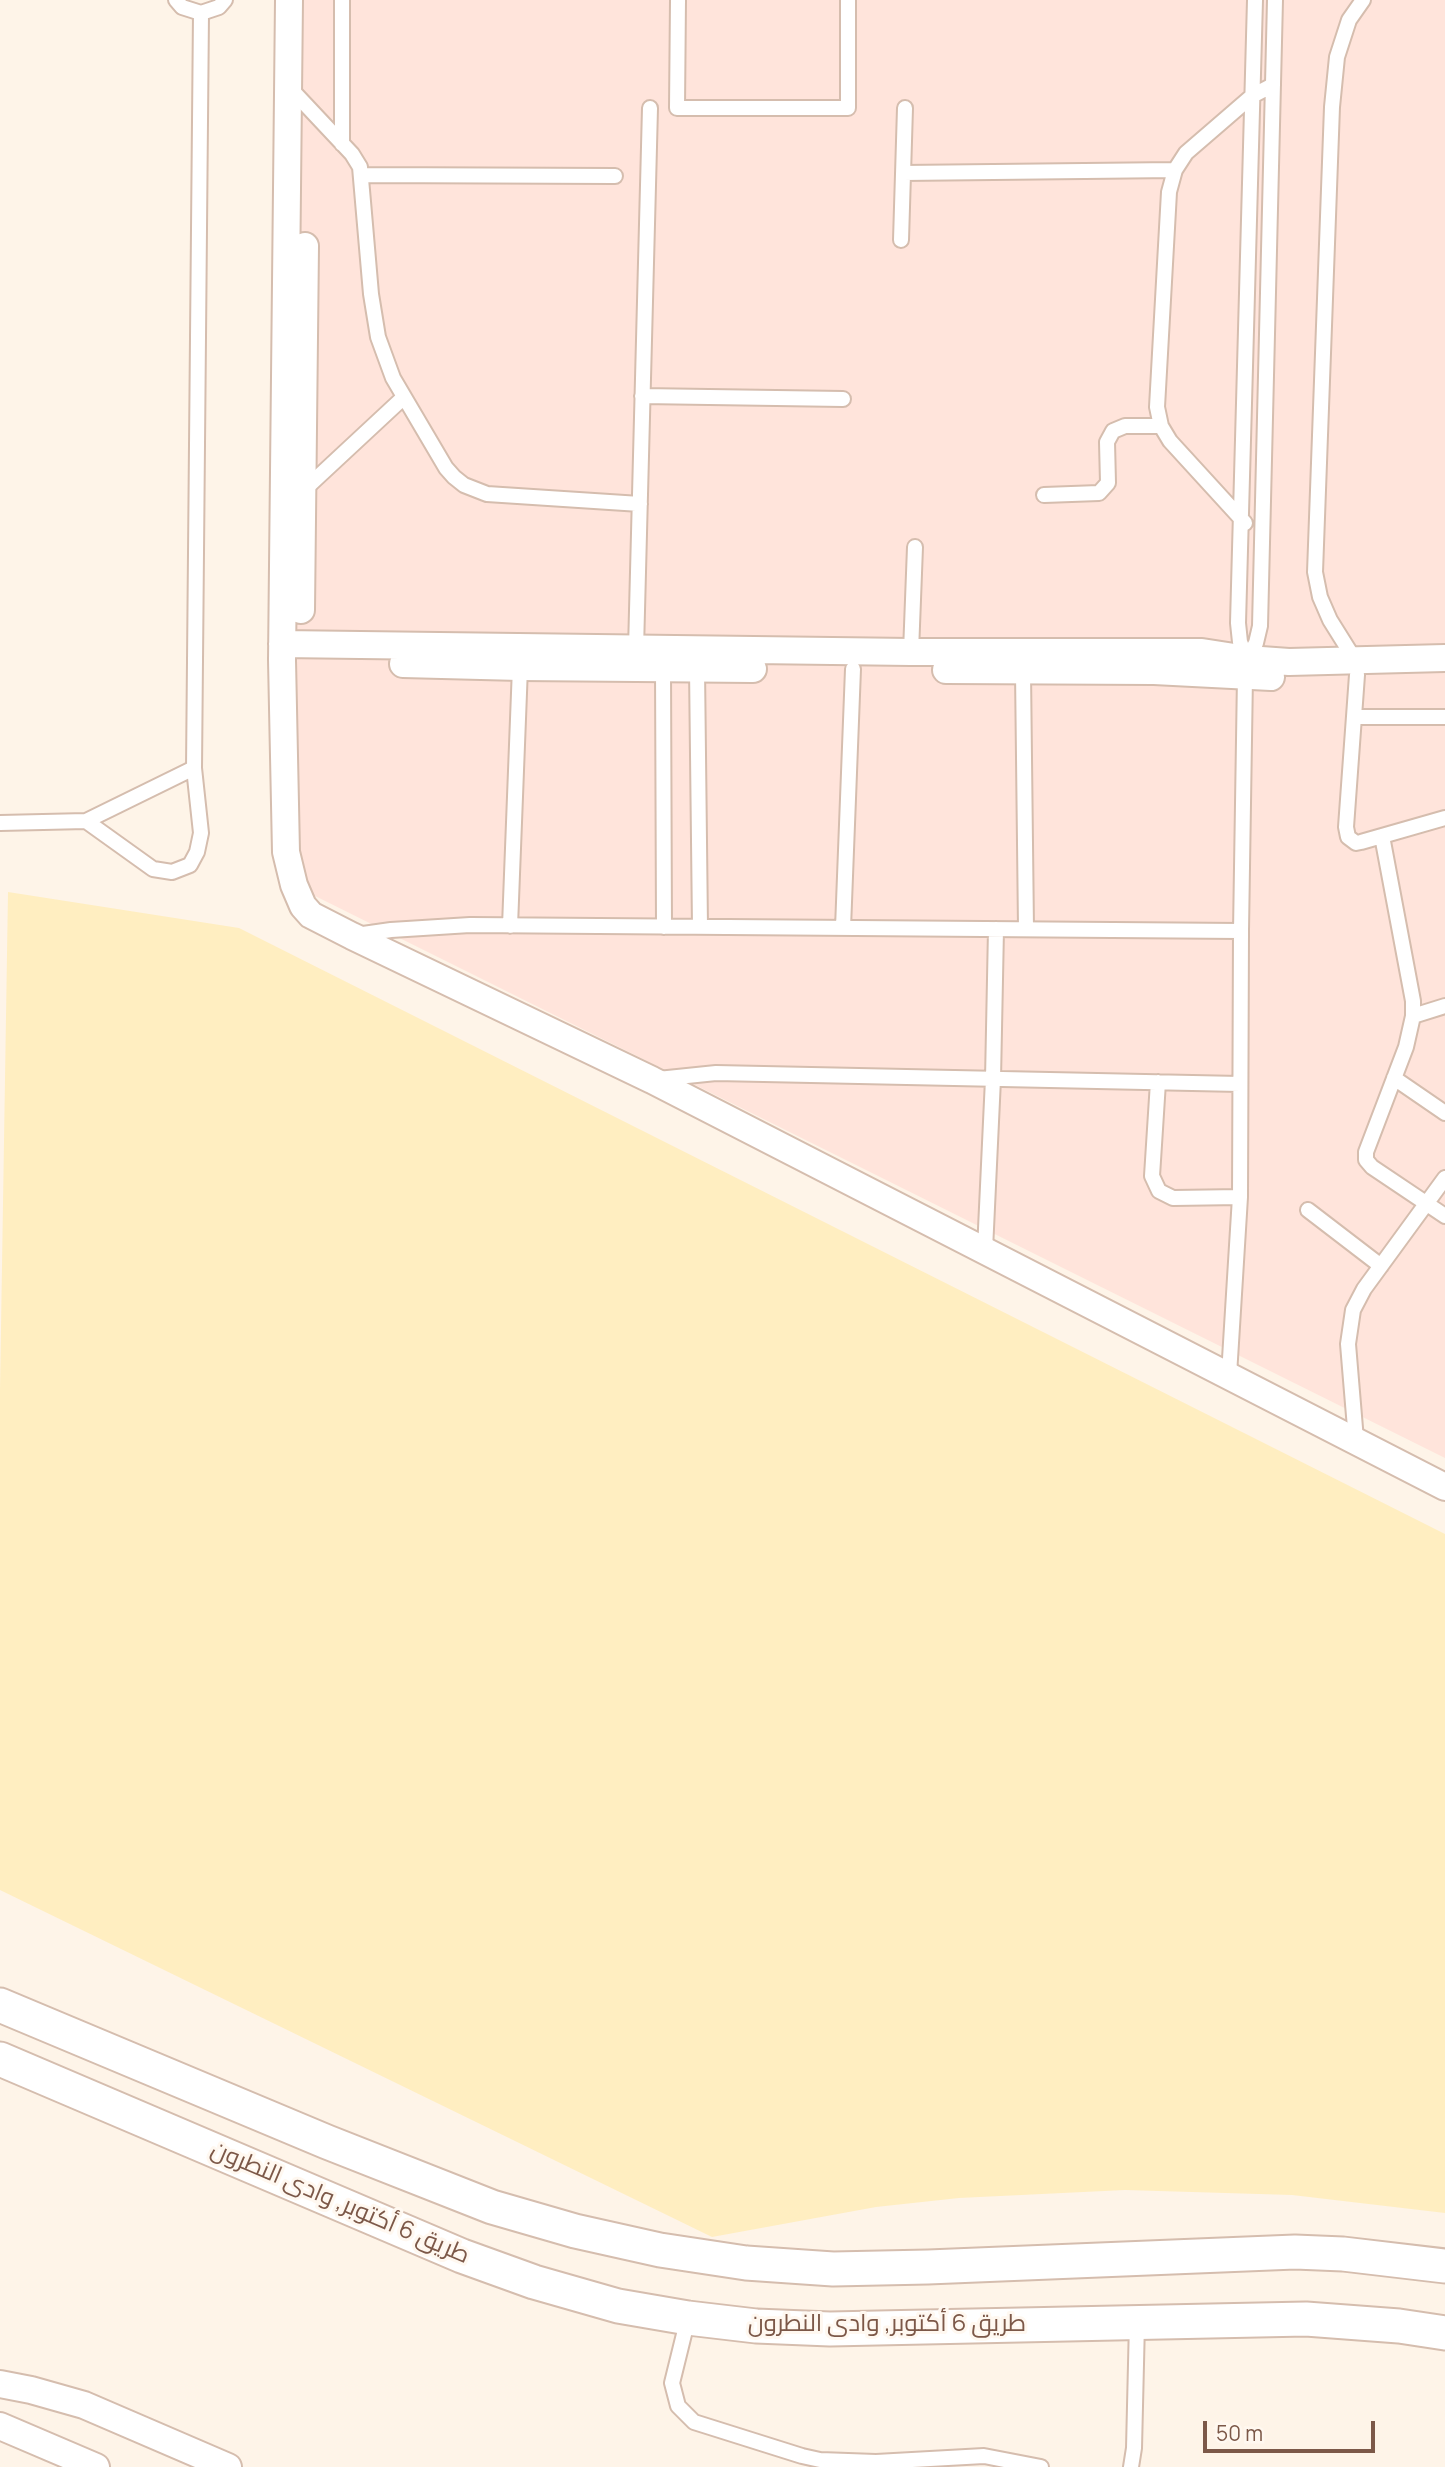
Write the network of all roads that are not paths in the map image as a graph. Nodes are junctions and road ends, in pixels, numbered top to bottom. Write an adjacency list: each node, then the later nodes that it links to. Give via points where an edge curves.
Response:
1 (176, 0): 11 (lane)
2 (225, 0): 11 (lane)
3 (289, 0): 14 (street)
4 (306, 0): 14 (street)
5 (342, 0): 17 (lane)
6 (678, 0): 7 (lane, via 677,108 848,108)
7 (848, 0)
8 (1255, 0): 13 (lane)
9 (1275, 0): 12 (lane)
10 (1363, 0): 43 (lane, via 1349,20 1337,57 1332,107 1315,572 1320,597)
11 (201, 13): 47 (lane)
12 (1273, 85): 13 (lane); 31 (lane)
13 (1252, 96): 18 (lane, via 1200,139); 30 (lane)
14 (297, 97): 17 (lane); 27 (street); 33 (street)
15 (650, 108): 23 (lane)
16 (905, 108): 19 (lane)
17 (342, 144): 20 (lane, via 357,160)
18 (1175, 170): 19 (lane); 26 (lane, via 1169,192 1157,407)
19 (903, 173): 22 (lane)
20 (361, 175): 21 (lane); 24 (lane, via 373,316 385,358)
21 (615, 177)
22 (901, 240)
23 (642, 396): 25 (lane); 29 (lane)
24 (404, 397): 27 (lane); 29 (lane, via 446,467 475,491)
25 (843, 399)
26 (1161, 426): 28 (lane, via 1125,426 1113,431 1107,442 1108,483 1099,494); 30 (lane)
27 (304, 491): 33 (street)
28 (1044, 495)
29 (640, 505): 37 (lane)
30 (1241, 521): 31 (lane); 42 (lane, via 1238,632)
31 (1262, 532): 42 (lane, via 1260,626)
32 (915, 547): 34 (lane)
33 (291, 652): 35 (street); 59 (street, via 288,866 298,896 311,915)
34 (911, 652): 39 (street); 40 (street)
35 (521, 657): 37 (street); 52 (lane)
36 (1445, 658): 43 (street)
37 (635, 659): 38 (street)
38 (663, 659): 39 (street); 41 (street); 53 (lane)
39 (854, 660): 40 (street); 41 (street); 55 (lane)
40 (1023, 662): 42 (street, via 1165,671); 57 (lane)
41 (697, 668): 54 (lane)
42 (1246, 668): 43 (street); 58 (lane)
43 (1356, 668): 44 (street); 45 (lane)
44 (1445, 674)
45 (1354, 717): 46 (lane); 51 (lane, via 1347,832 1356,843)
46 (1445, 717)
47 (194, 768): 49 (lane); 49 (lane, via 201,833 190,865 172,872 153,869)
48 (1445, 818): 51 (lane)
49 (86, 821): 50 (lane)
50 (0, 823)
51 (1382, 836): 61 (lane)
52 (510, 926): 53 (lane); 59 (lane, via 431,927)
53 (664, 927): 54 (lane)
54 (700, 927): 55 (lane)
55 (843, 928): 56 (lane)
56 (996, 929): 57 (lane); 62 (lane)
57 (1026, 929): 58 (lane)
58 (1241, 931): 66 (lane)
59 (352, 936): 64 (street)
60 (1444, 1008): 61 (lane)
61 (1413, 1016): 63 (lane)
62 (993, 1079): 64 (lane, via 716,1073); 65 (lane); 73 (lane)
63 (1394, 1079): 67 (lane); 70 (lane, via 1366,1160)
64 (652, 1080): 73 (street)
65 (1158, 1082): 66 (lane); 69 (lane, via 1152,1176 1159,1191 1173,1198)
66 (1240, 1084): 69 (lane)
67 (1445, 1113)
68 (1445, 1178): 70 (lane)
69 (1240, 1197): 75 (lane)
70 (1427, 1203): 72 (lane); 74 (lane)
71 (1308, 1210): 74 (lane)
72 (1445, 1216)
73 (985, 1250): 75 (street)
74 (1381, 1266): 76 (lane, via 1358,1299 1348,1333)
75 (1229, 1375): 76 (street)
76 (1356, 1440): 77 (street)
77 (1445, 1487)
78 (0, 2005): 80 (street, طريق 6 أكتوبر, وادى النطرون, via 492,2207 660,2250 746,2263 833,2269 1295,2252)
79 (0, 2059): 81 (street, طريق 6 أكتوبر, وادى النطرون, via 462,2256 618,2306)
80 (1445, 2266)
81 (688, 2318): 82 (street, طريق 6 أكتوبر, وادى النطرون, via 830,2329); 89 (lane, via 672,2383 678,2406 694,2423 820,2460 984,2456)
82 (1137, 2321): 83 (street, طريق 6 أكتوبر, وادى النطرون, via 1306,2319); 90 (lane)
83 (1445, 2333)
84 (0, 2384): 88 (street, via 84,2405)
85 (0, 2426): 86 (street)
86 (65, 2461): 87 (street)
87 (95, 2467)
88 (228, 2467)
89 (1041, 2467)
90 (1130, 2467)

